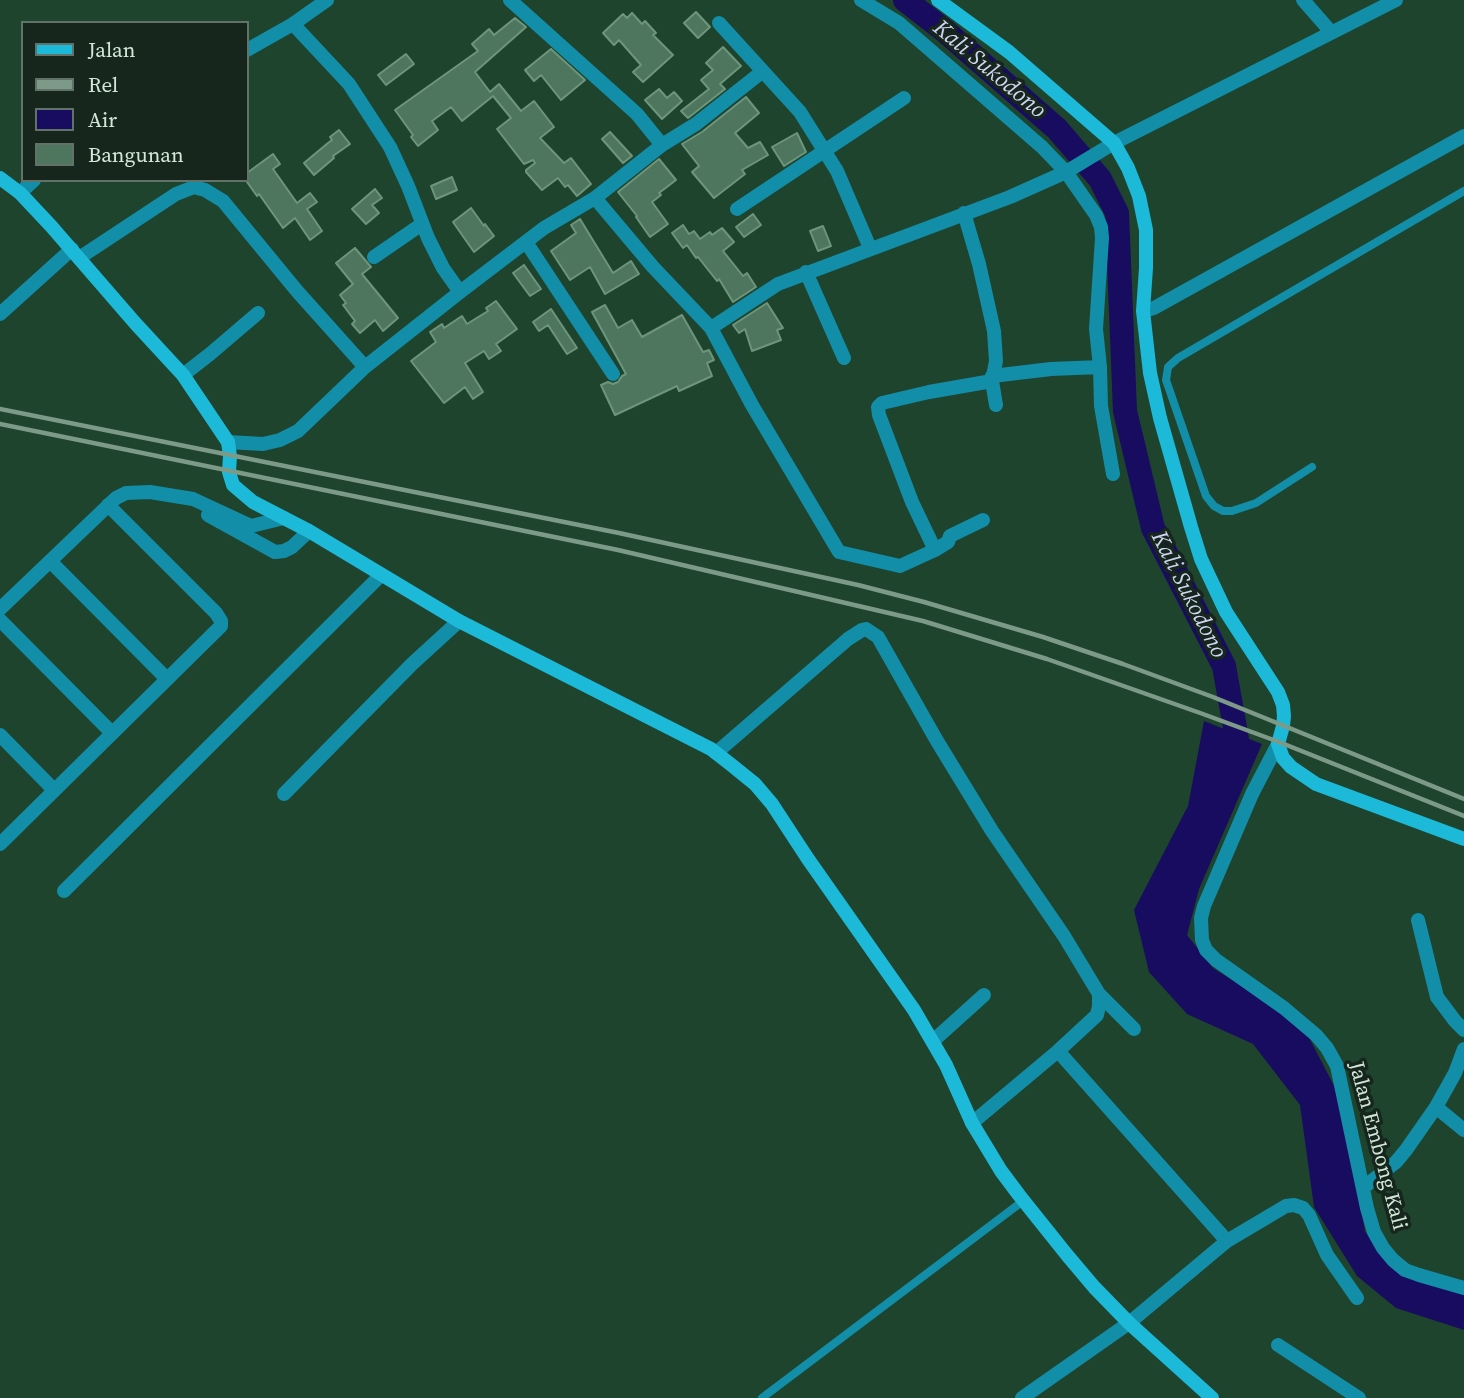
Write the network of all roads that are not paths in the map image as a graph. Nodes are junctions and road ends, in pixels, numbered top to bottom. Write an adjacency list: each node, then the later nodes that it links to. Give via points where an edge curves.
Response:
1 (327, 0): 8 (street)
2 (510, 0): 14 (street, via 637,114)
3 (861, 0): 17 (street, via 899,23)
4 (938, 0): 15 (street, via 1009,52)
5 (1303, 0): 9 (street)
6 (1396, 0): 9 (street)
7 (719, 23): 11 (street)
8 (293, 24): 10 (street); 25 (street, via 349,85 383,136)
9 (1331, 32): 15 (street)
10 (248, 49)
11 (763, 71): 14 (street); 16 (street, via 800,111)
12 (904, 98): 16 (street)
13 (1464, 136): 32 (street)
14 (662, 145): 22 (street)
15 (1108, 147): 17 (street); 32 (street, via 1128,168 1139,196 1146,230)
16 (824, 150): 23 (street); 27 (street)
17 (1068, 171): 24 (street); 38 (street, via 1101,228 1096,329)
18 (0, 178): 21 (street)
19 (32, 182): 21 (street)
20 (1464, 191): 44 (lane, via 1168,367 1166,380 1206,496 1214,506 1232,511 1256,503)
21 (20, 193): 28 (street)
22 (594, 198): 26 (street); 35 (street)
23 (737, 209)
24 (964, 213): 27 (street); 41 (street, via 993,322 996,361)
25 (422, 224): 29 (street); 31 (street)
26 (526, 242): 31 (street); 39 (street)
27 (870, 248): 30 (street)
28 (75, 254): 34 (street); 37 (street, via 176,194 194,187 205,190 223,201); 40 (street)
29 (374, 257)
30 (806, 272): 35 (street, via 778,284); 36 (street)
31 (460, 292): 37 (street)
32 (1143, 311): 62 (street, via 1154,395 1191,527 1226,612 1280,699 1284,716)
33 (258, 313): 40 (street)
34 (0, 314)
35 (711, 328): 52 (street, via 839,552 900,566)
36 (844, 358)
37 (365, 367): 43 (street, via 298,431 262,444)
38 (1100, 367): 41 (street); 45 (street, via 1101,406)
39 (613, 374)
40 (183, 375): 43 (street)
41 (992, 378): 42 (street); 52 (street, via 878,407 912,502)
42 (996, 405)
43 (228, 442): 48 (street, via 233,485)
44 (1312, 467)
45 (1113, 474)
46 (170, 496): 47 (street, via 127,493); 50 (street, via 193,499); 53 (street)
47 (108, 505): 54 (street); 59 (street, via 221,621)
48 (284, 518): 50 (street); 51 (street)
49 (983, 520): 52 (street, via 950,536)
50 (251, 526): 53 (street)
51 (309, 531): 53 (street, via 292,547); 55 (street)
52 (935, 550)
53 (275, 552)
54 (50, 561): 56 (street); 59 (street)
55 (381, 575): 58 (street); 68 (street)
56 (0, 609)
57 (0, 620): 60 (street)
58 (459, 621): 63 (street); 65 (street)
59 (167, 679): 60 (street)
60 (112, 733): 64 (street)
61 (0, 734): 64 (street)
62 (1278, 744): 66 (street, via 1291,768 1315,784); 80 (street, Jalan Embong Kali, via 1252,793 1205,906 1202,940 1216,960 1292,1014 1327,1048 1337,1066)
63 (716, 753): 70 (street, via 848,639 866,629 878,637 985,820); 74 (street, via 772,804)
64 (54, 790): 67 (street)
65 (284, 794)
66 (1464, 839)
67 (0, 844)
68 (64, 891)
69 (1418, 920): 73 (street, via 1437,997)
70 (1099, 993): 72 (street); 76 (street, via 1097,1015)
71 (984, 995): 74 (street)
72 (1134, 1029)
73 (1464, 1030)
74 (933, 1041): 78 (street)
75 (1464, 1049): 77 (street)
76 (1058, 1051): 78 (street); 82 (street)
77 (1436, 1107): 79 (street); 80 (street, via 1396,1162)
78 (972, 1123): 81 (street)
79 (1464, 1130)
80 (1364, 1187): 83 (street, Jalan Embong Kali, via 1374,1232 1393,1260 1419,1275)
81 (1023, 1201): 85 (street); 87 (lane)
82 (1227, 1241): 84 (street, via 1286,1206 1303,1208 1327,1255); 85 (street)
83 (1464, 1288)
84 (1357, 1298)
85 (1129, 1322): 88 (street); 89 (street)
86 (1278, 1345): 90 (street)
87 (762, 1398)
88 (1022, 1398)
89 (1212, 1398)
90 (1359, 1398)

